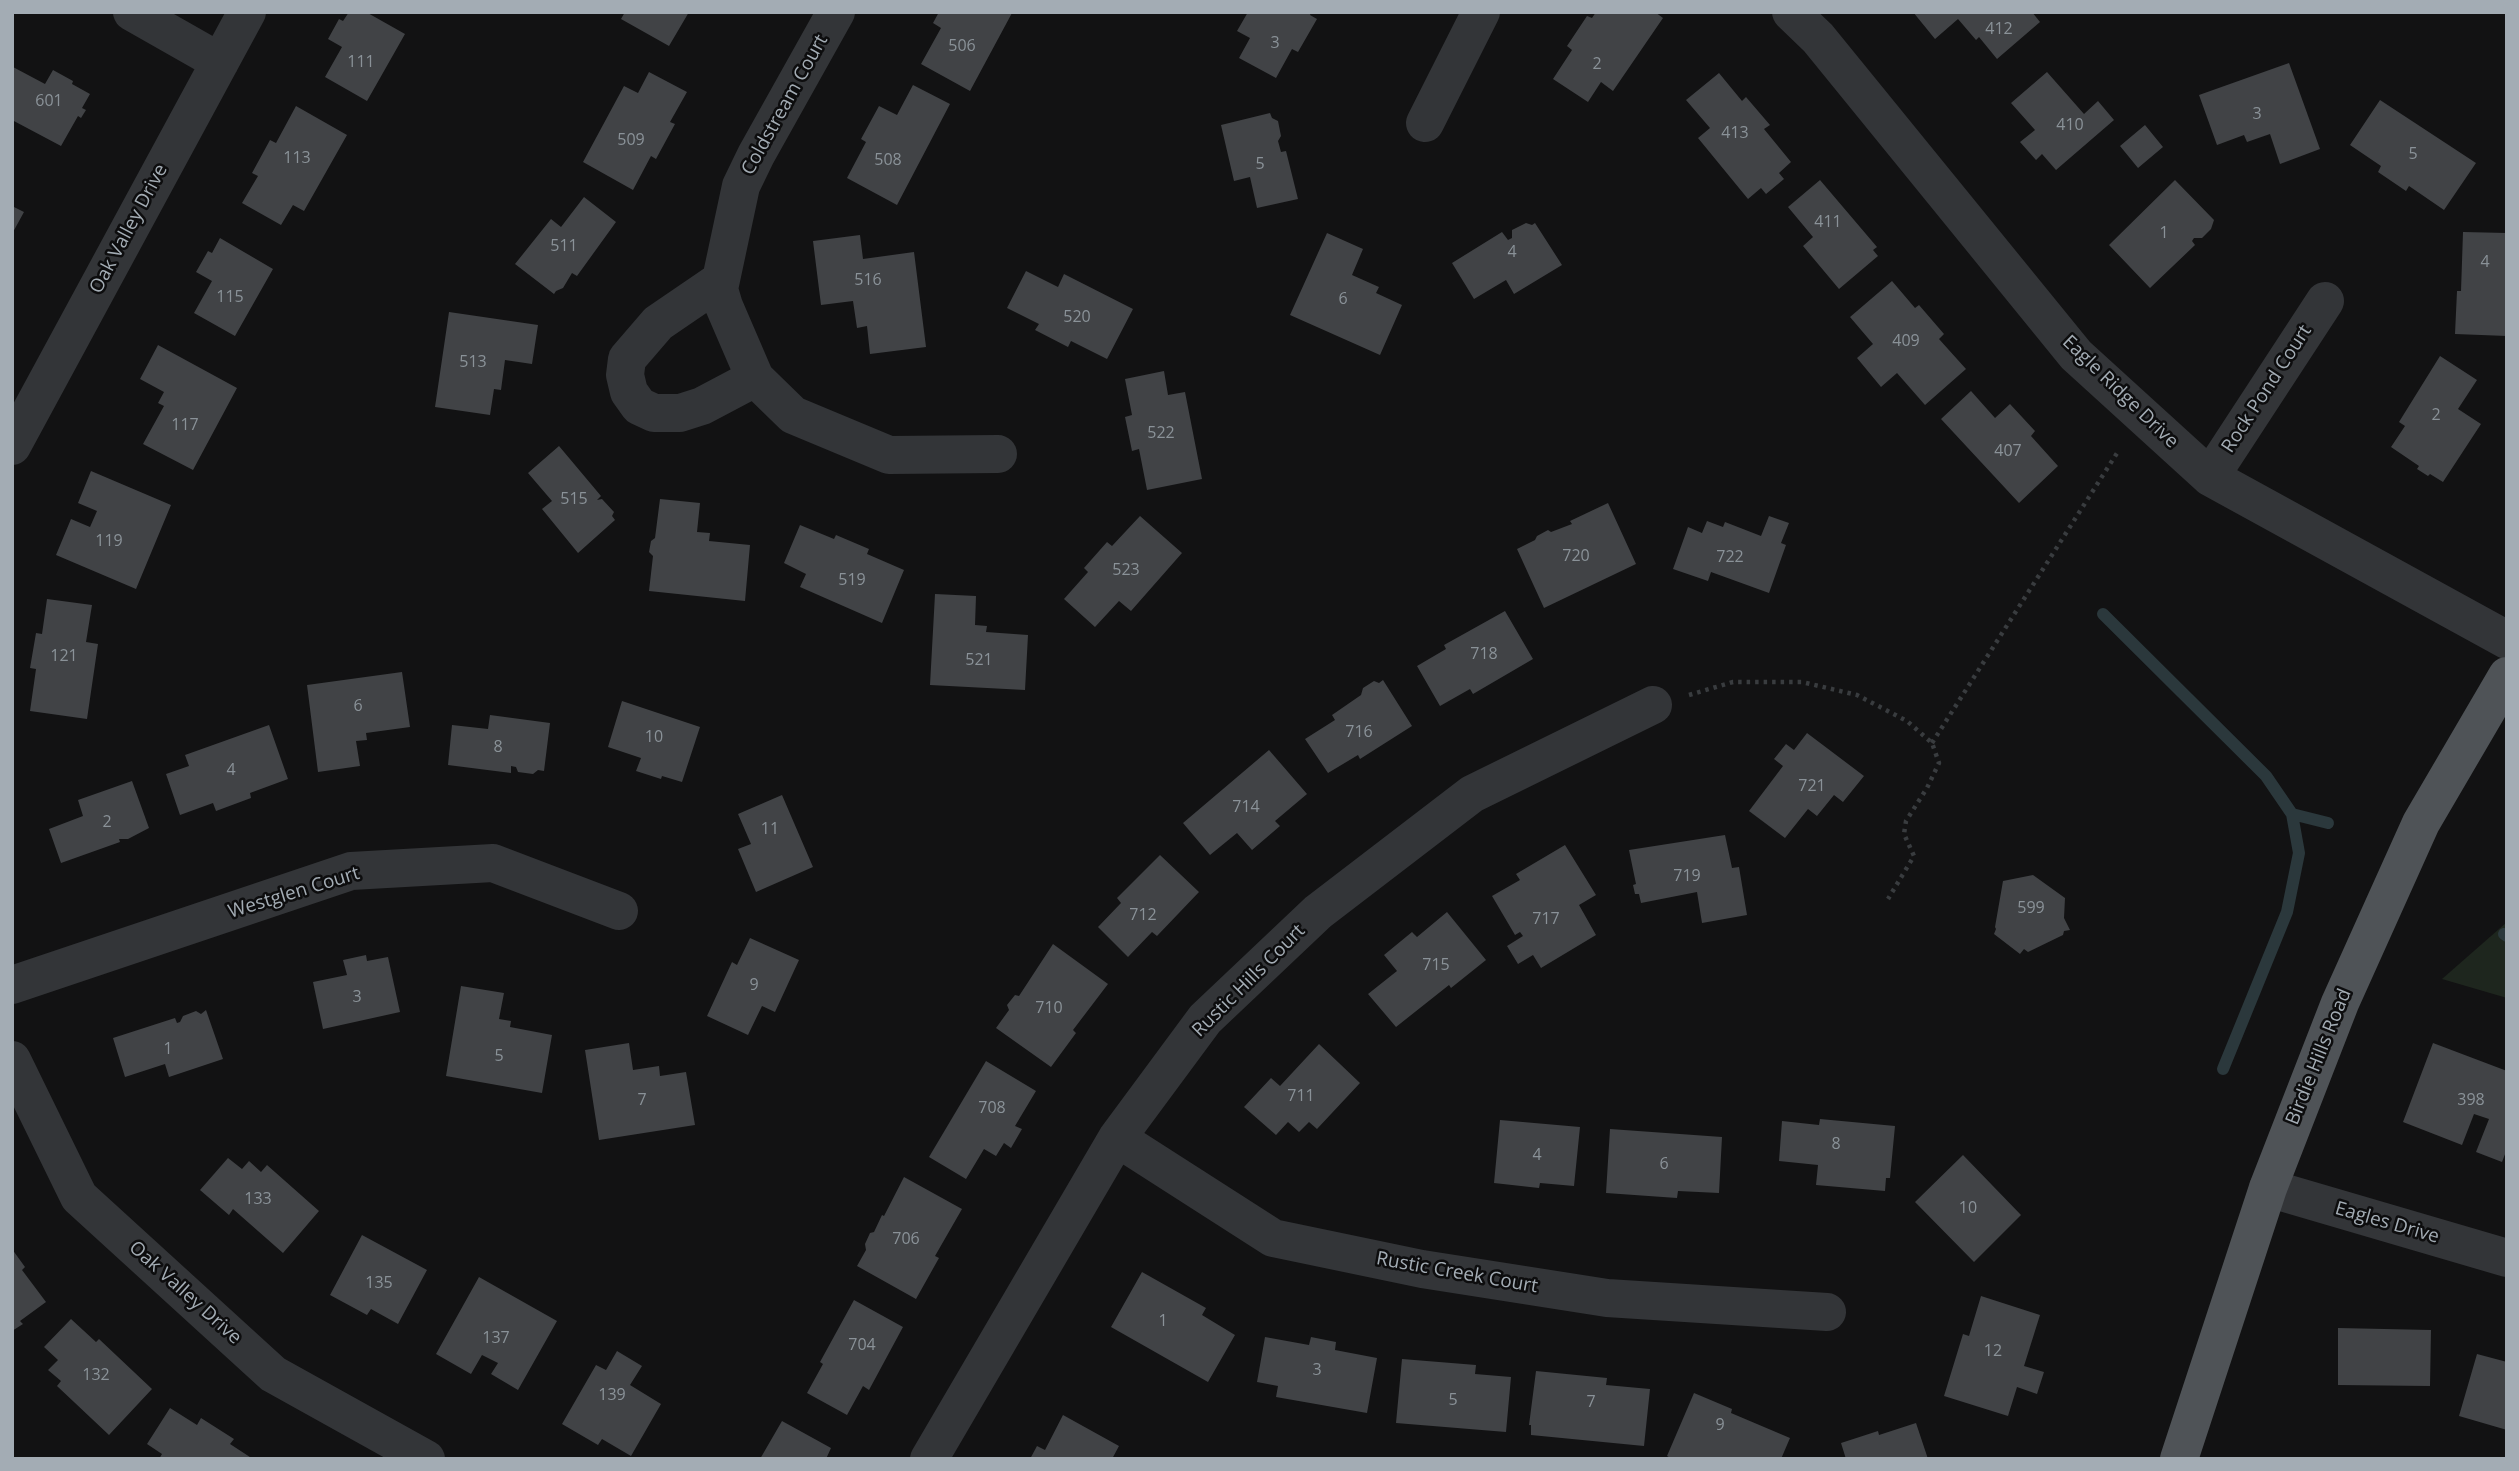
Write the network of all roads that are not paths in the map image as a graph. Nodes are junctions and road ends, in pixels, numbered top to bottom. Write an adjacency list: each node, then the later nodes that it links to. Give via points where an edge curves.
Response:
1 (132, 12): 6 (street)
2 (247, 12): 6 (street, Oak Valley Drive)
3 (836, 12): 8 (street, Coldstream Court, via 741,186)
4 (1481, 12): 7 (street)
5 (1791, 12): 13 (street, Eagle Ridge Drive, via 1818,38 2076,355)
6 (220, 62): 11 (street, Oak Valley Drive)
7 (1425, 123)
8 (721, 280): 10 (street, Coldstream Court, via 724,306); 10 (street, via 658,323 627,359 629,392 639,405 654,413 680,413)
9 (2325, 301): 13 (street, Rock Pond Court)
10 (755, 378): 12 (street, Coldstream Court, via 793,415 889,455)
11 (12, 446)
12 (999, 454)
13 (2210, 477): 14 (street, Eagle Ridge Drive)
14 (2507, 640)
15 (2507, 676): 21 (main road, Birdie Hills Road, via 2421,823 2340,1003)
16 (1653, 705): 20 (street, Rustic Hills Court, via 1472,794 1318,912 1205,1019)
17 (619, 911): 18 (street, Westglen Court, via 494,863 351,871)
18 (12, 985)
19 (12, 1060): 24 (street, Oak Valley Drive, via 79,1197 273,1374)
20 (1117, 1138): 23 (street, Rustic Creek Court, via 1273,1238 1422,1269 1607,1298); 25 (street, Rustic Hills Court)
21 (2268, 1188): 22 (street, Eagles Drive); 26 (main road, Birdie Hills Road)
22 (2507, 1258)
23 (1827, 1312)
24 (426, 1459)
25 (929, 1459)
26 (2179, 1459)

